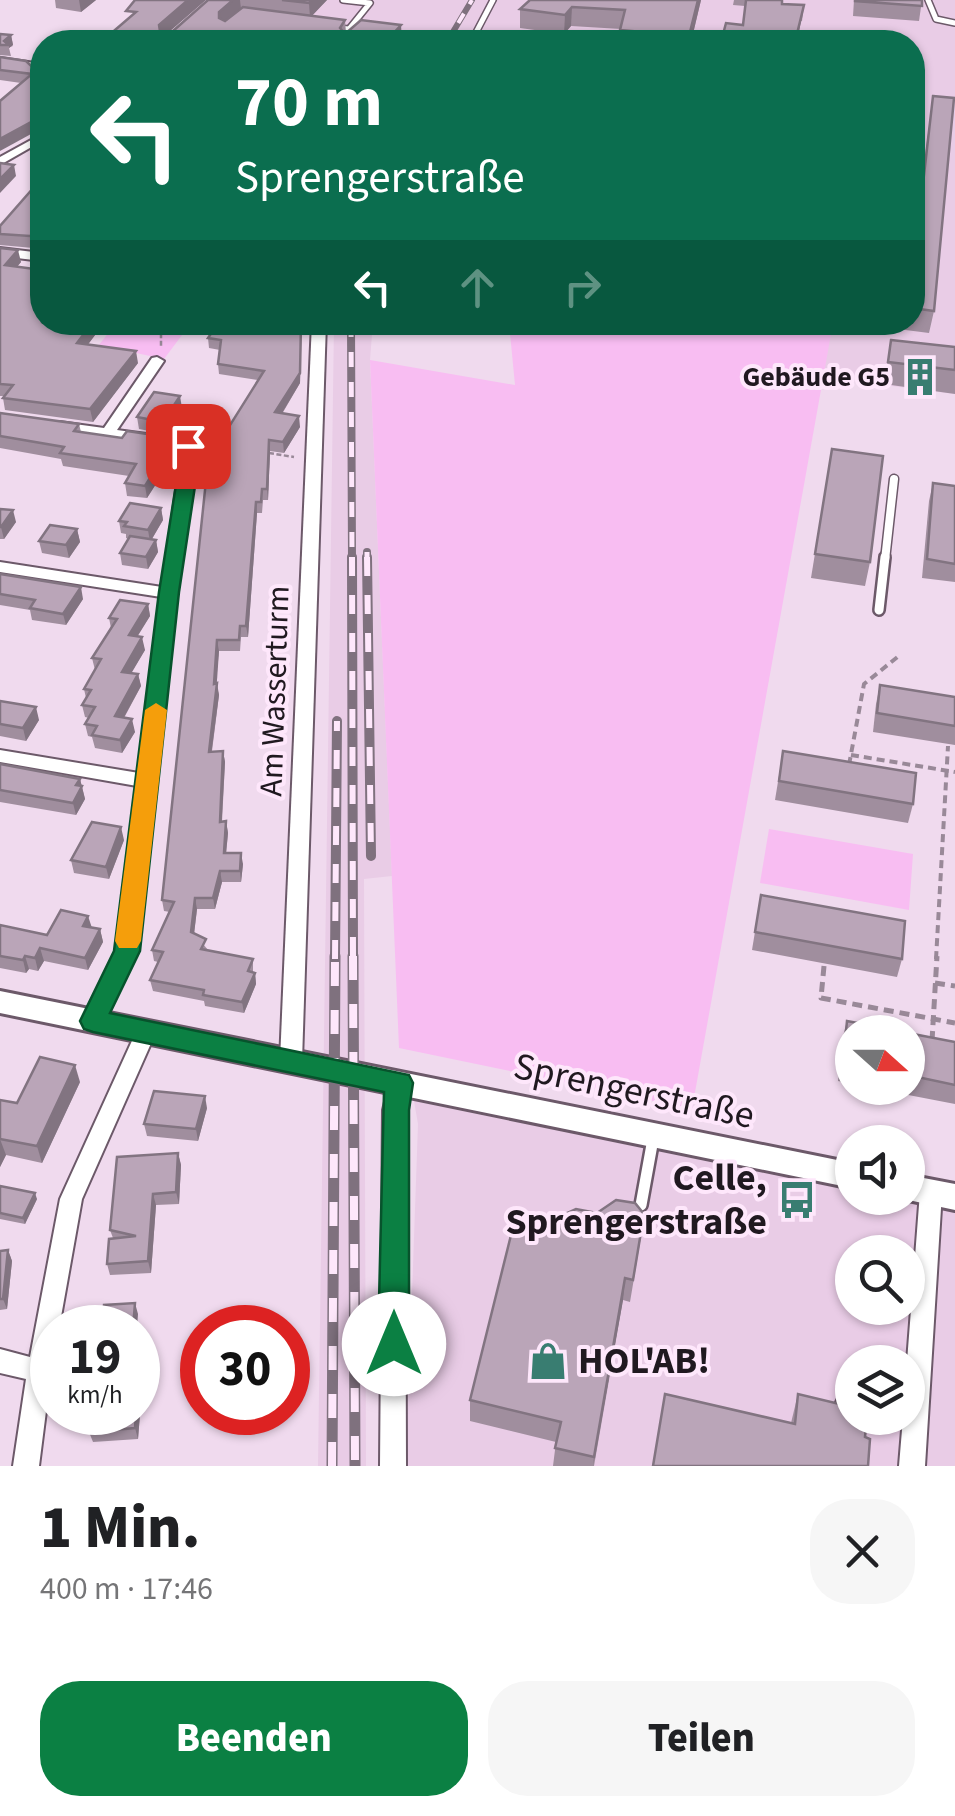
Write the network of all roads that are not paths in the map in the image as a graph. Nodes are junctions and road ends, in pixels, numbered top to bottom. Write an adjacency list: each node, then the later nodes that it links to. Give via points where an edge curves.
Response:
1 (216, 0): 8 (street)
2 (343, 0): 7 (lane, via 370,3)
3 (492, 0): 9 (lane)
4 (928, 0): 5 (lane, via 936,19)
5 (955, 22)
6 (334, 28): 7 (lane)
7 (349, 29)
8 (182, 30)
9 (477, 30)
10 (0, 60): 11 (street)
11 (30, 65)
12 (30, 144): 13 (street)
13 (0, 162)
14 (0, 252): 15 (street)
15 (30, 256)
16 (319, 335): 29 (street, Am Wasserturm)
17 (156, 361): 19 (street)
18 (36, 422): 19 (street)
19 (106, 432): 22 (street, via 188,446)
20 (894, 478): 23 (lane)
21 (0, 568): 22 (street)
22 (169, 592): 25 (street)
23 (879, 610)
24 (0, 756): 25 (street)
25 (148, 781): 27 (street, via 127,951)
26 (0, 1002): 27 (street, Sprengerstraße)
27 (93, 1021): 28 (street, Sprengerstraße)
28 (146, 1032): 29 (street, Sprengerstraße); 35 (street, via 71,1199)
29 (292, 1061): 30 (street, Sprengerstraße)
30 (399, 1083): 31 (street, Sprengerstraße); 42 (street)
31 (654, 1136): 32 (street, Sprengerstraße); 34 (lane)
32 (835, 1173)
33 (931, 1192): 36 (street)
34 (641, 1205)
35 (51, 1305)
36 (917, 1345)
37 (0, 1362): 38 (street)
38 (30, 1368)
39 (30, 1434): 41 (street)
40 (911, 1435): 43 (street)
41 (26, 1466)
42 (393, 1466)
43 (912, 1466)

